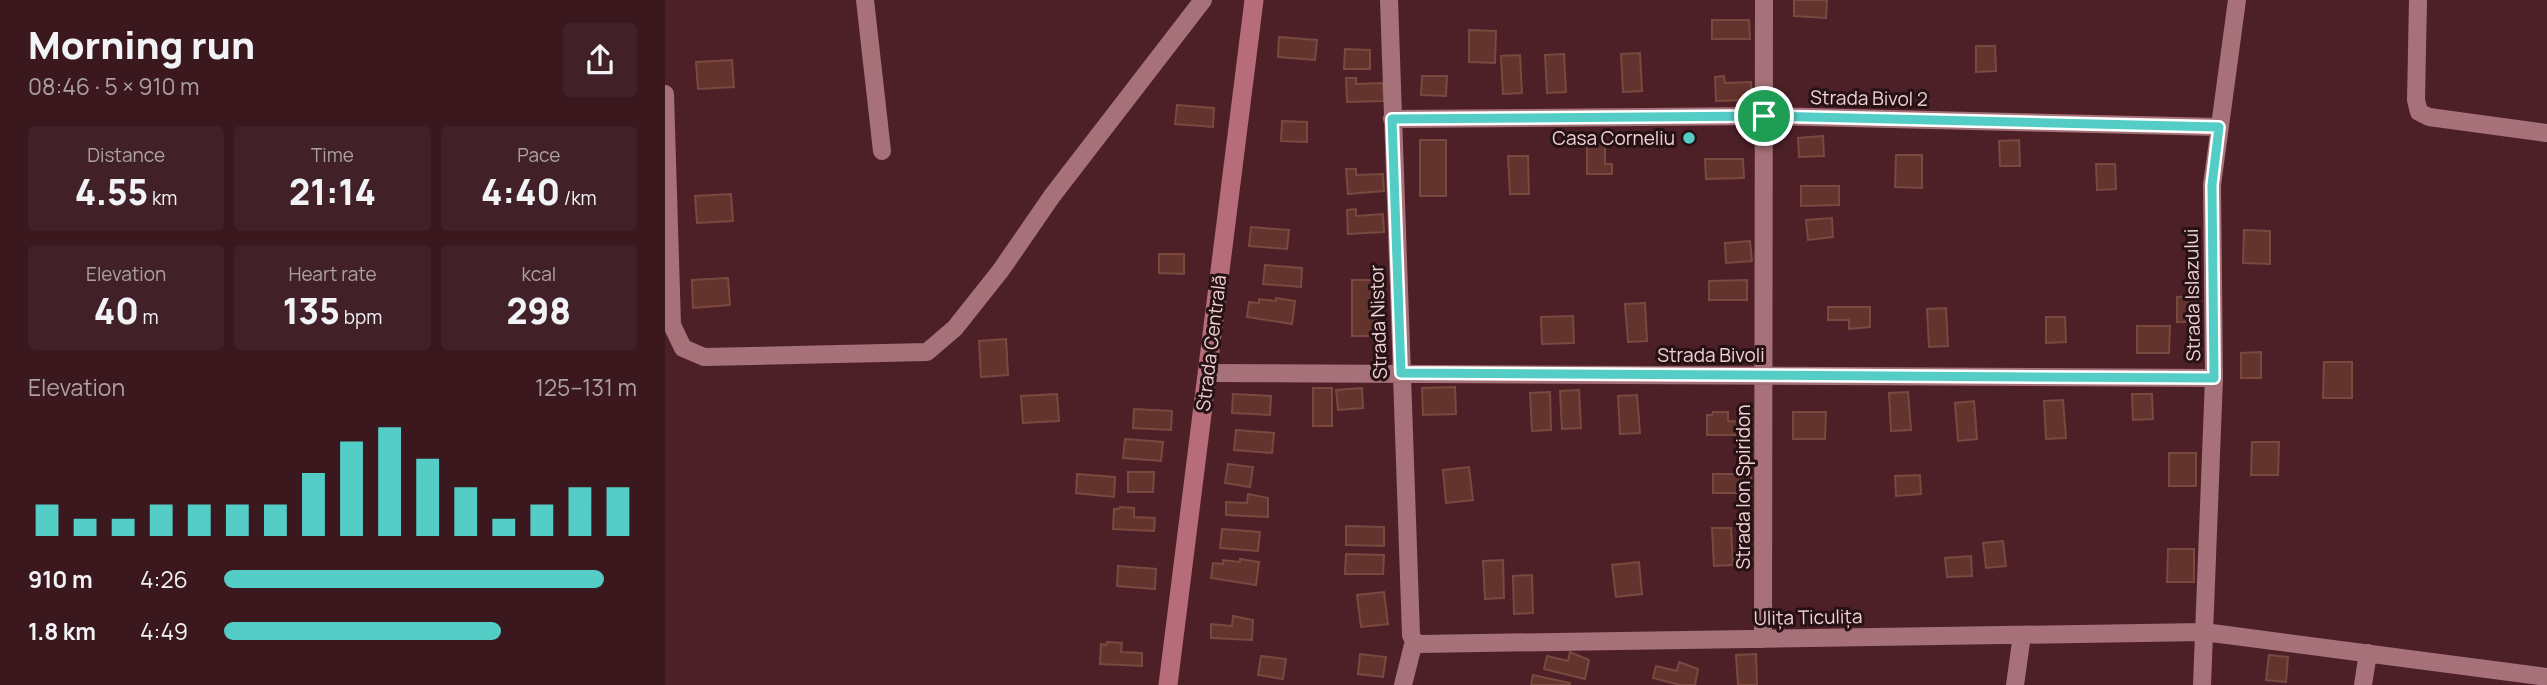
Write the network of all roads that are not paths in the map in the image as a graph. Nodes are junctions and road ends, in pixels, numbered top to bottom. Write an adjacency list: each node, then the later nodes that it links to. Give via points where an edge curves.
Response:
1 (865, 0): 13 (street)
2 (1203, 0): 8 (street, via 1001,270 955,328 927,352 704,357 683,348 672,325)
3 (1254, 0): 14 (main road, Strada Centrală)
4 (1389, 0): 10 (street, Strada Nistor)
5 (1764, 0): 9 (street, Strada Ion Spiridon)
6 (2237, 0): 11 (street, Strada Islazului)
7 (2418, 0): 12 (street, via 2419,112)
8 (665, 94)
9 (1764, 116): 10 (street, Strada Bivol 2); 11 (street, Strada Bivol 2); 16 (street, Strada Ion Spiridon)
10 (1392, 119): 15 (street, Strada Nistor)
11 (2219, 127): 17 (street, Strada Islazului, via 2212,185)
12 (2547, 133)
13 (882, 151)
14 (1207, 373): 15 (street, Strada Bivoli); 24 (main road, Strada Centrală)
15 (1401, 373): 16 (street, Strada Bivoli); 21 (street, Strada Nistor)
16 (1765, 376): 17 (street, Strada Bivoli); 20 (street, Strada Ion Spiridon)
17 (2214, 378): 18 (street, Strada Islazului)
18 (2204, 632): 19 (street, Ulița Ticulița); 22 (street, Ulița Ticulița); 27 (street, Strada Islazului)
19 (2022, 635): 20 (street, Ulița Ticulița); 26 (street)
20 (1763, 639): 21 (street, Ulița Ticulița)
21 (1414, 641): 25 (street, Strada Nistor)
22 (2368, 653): 23 (street, Ulița Ticulița); 28 (street)
23 (2547, 677)
24 (1168, 685)
25 (1403, 685)
26 (2015, 685)
27 (2202, 685)
28 (2363, 685)

